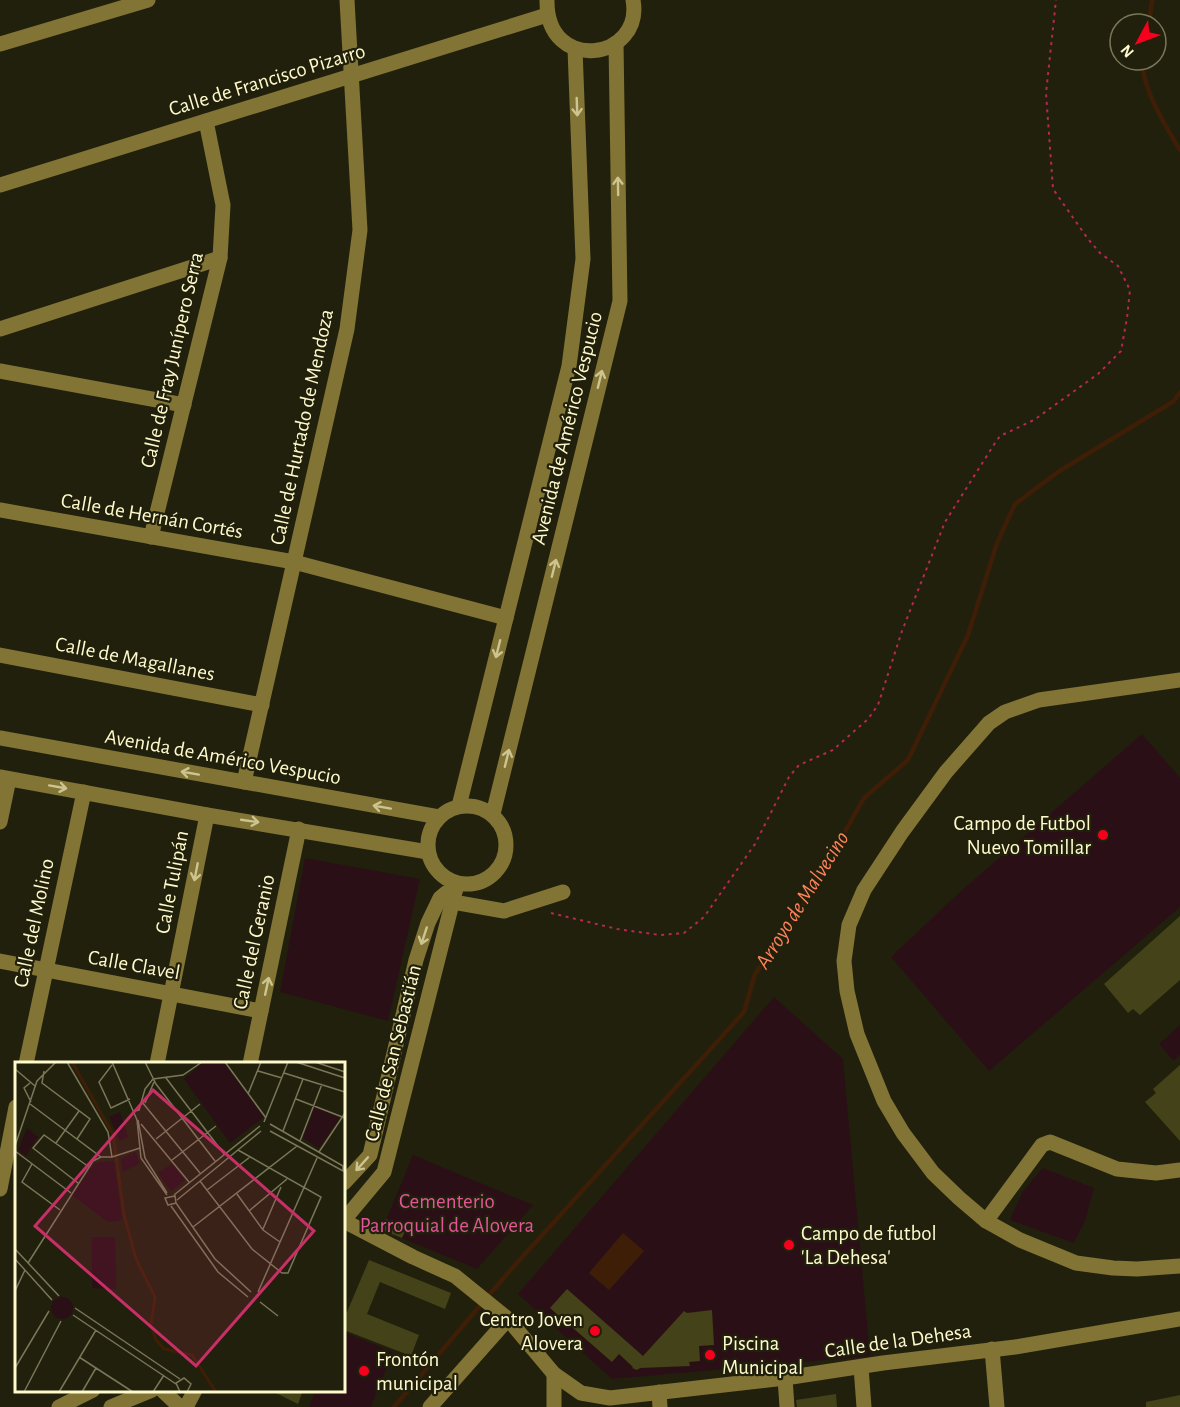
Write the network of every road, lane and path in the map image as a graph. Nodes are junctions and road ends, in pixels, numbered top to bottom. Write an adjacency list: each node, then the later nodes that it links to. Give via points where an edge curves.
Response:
1 (148, 0): 7 (street)
2 (347, 0): 9 (street, Calle de Hurtado de Mendoza)
3 (633, 0): 6 (street, via 632,21)
4 (1056, 0): 36 (path, via 1046,93 1053,189 1088,239 1118,266 1130,290 1121,351 1098,375 1034,420 1000,436 945,522 878,705 833,750 799,765 789,777 755,844 704,917 684,933 660,935 617,929)
5 (547, 8): 8 (street, via 552,29); 9 (street, Calle de Francisco Pizarro)
6 (616, 43): 8 (street, via 604,50); 28 (street, Avenida de Américo Vespucio, one-way to 6, via 620,301)
7 (0, 44)
8 (575, 49): 19 (street, Avenida de Américo Vespucio, one-way to 19, via 584,259 568,366)
9 (352, 76): 10 (street, Calle de Francisco Pizarro); 18 (street, Calle de Hurtado de Mendoza, via 360,230 347,329)
10 (206, 121): 11 (street, Calle de Francisco Pizarro); 12 (street, Calle de Fray Junípero Serra, via 223,205)
11 (0, 185)
12 (220, 258): 13 (street); 15 (street, Calle de Fray Junípero Serra)
13 (0, 328)
14 (0, 371): 15 (street)
15 (184, 405): 17 (street, Calle de Fray Junípero Serra)
16 (0, 510): 17 (street, Calle de Hernán Cortés)
17 (151, 537): 18 (street, Calle de Hernán Cortés)
18 (294, 562): 19 (street, Calle de Hernán Cortés); 22 (street, Calle de Hurtado de Mendoza)
19 (506, 618): 27 (street, Avenida de Américo Vespucio, one-way to 27)
20 (0, 655): 22 (street, Calle de Magallanes)
21 (1180, 680): 51 (street, via 1039,700 1005,712 989,723 921,806 864,890 849,925 844,961 847,992 857,1034 884,1101 933,1173)
22 (262, 705): 25 (street, Calle de Hurtado de Mendoza)
23 (0, 738): 25 (street, Avenida de Américo Vespucio, one-way to 23)
24 (4, 778): 26 (street, one-way to 26); 31 (street)
25 (244, 782): 30 (street, Avenida de Américo Vespucio, one-way to 25)
26 (84, 792): 29 (street); 38 (street, Calle del Molino)
27 (459, 806): 28 (street, via 471,805); 30 (street)
28 (493, 814): 35 (street, via 506,834 505,858 491,877)
29 (207, 815): 32 (street, one-way to 32); 39 (street, Calle Tulipán, one-way to 39)
30 (439, 817): 33 (street, via 429,833)
31 (0, 822)
32 (299, 829): 33 (street); 40 (street, Calle del Geranio, one-way to 32)
33 (428, 852): 35 (street)
34 (563, 892): 36 (street)
35 (455, 893): 36 (street, via 504,911); 47 (street, one-way to 47, via 440,898 428,923 370,1155); 49 (street, Calle de San Sebastián, via 384,1172)
36 (522, 905)
37 (0, 961): 38 (street, Calle Clavel)
38 (45, 970): 39 (street, Calle Clavel); 41 (street, Calle del Molino)
39 (171, 992): 40 (street, Calle Clavel); 42 (street, Calle Tulipán)
40 (261, 1011): 43 (street, Calle del Geranio)
41 (26, 1062)
42 (157, 1062)
43 (250, 1062)
44 (15, 1112): 45 (street)
45 (9, 1140): 48 (street)
46 (1180, 1170): 51 (street, via 1156,1173 1117,1169 1050,1142 1042,1145)
47 (345, 1182)
48 (0, 1189)
49 (345, 1219)
50 (345, 1221): 53 (street, Calle de la Dehesa, via 455,1276)
51 (986, 1221): 52 (street, via 1076,1263 1137,1269)
52 (1180, 1266)
53 (503, 1314): 57 (street, Calle de la Dehesa); 70 (street)
54 (1180, 1318): 55 (street, Calle de la Dehesa)
55 (992, 1349): 56 (street, Calle de la Dehesa); 74 (street)
56 (861, 1366): 58 (street, Calle de la Dehesa); 73 (street)
57 (554, 1374): 64 (street, Calle de la Dehesa, via 581,1393); 71 (street)
58 (785, 1378): 64 (street, Calle de la Dehesa); 72 (street)
59 (90, 1392): 65 (street)
60 (95, 1392): 66 (street)
61 (147, 1392): 67 (street)
62 (164, 1392): 68 (street)
63 (194, 1392): 69 (street)
64 (660, 1399)
65 (59, 1407)
66 (104, 1407)
67 (111, 1407)
68 (180, 1407)
69 (186, 1407)
70 (430, 1407)
71 (555, 1407)
72 (787, 1407)
73 (864, 1407)
74 (997, 1407)

